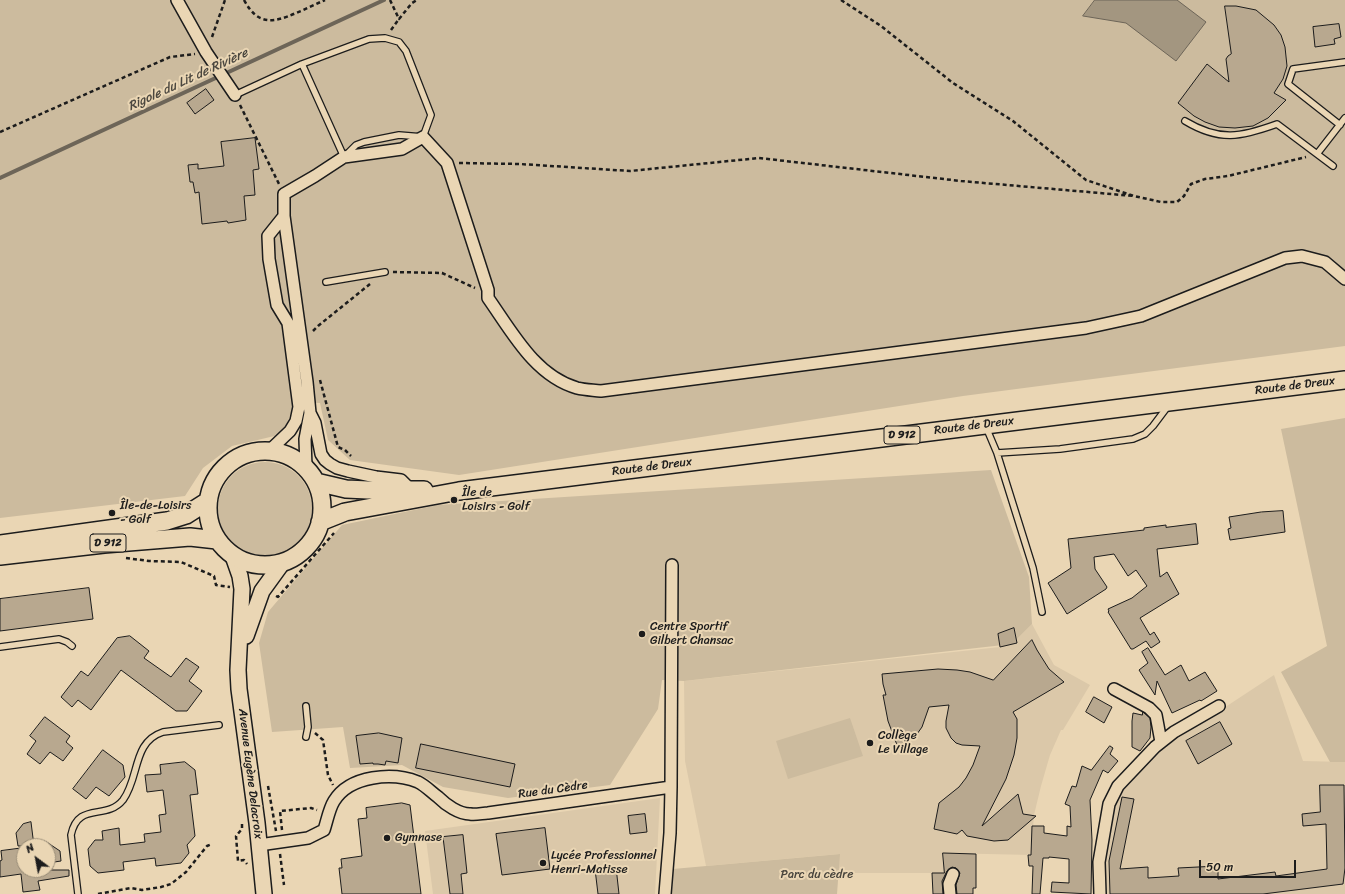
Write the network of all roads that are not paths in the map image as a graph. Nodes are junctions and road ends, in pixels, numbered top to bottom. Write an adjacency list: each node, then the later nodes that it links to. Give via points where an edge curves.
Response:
1 (177, 0): 4 (street, via 206,52)
2 (1345, 62): 7 (lane, via 1293,69 1288,84)
3 (302, 64): 4 (lane); 8 (lane, via 369,39 386,38 399,42 406,52 431,115); 10 (lane)
4 (235, 96)
5 (1345, 118): 7 (lane)
6 (1185, 121): 9 (lane, via 1212,134 1228,135 1252,133 1278,124)
7 (1340, 125): 9 (lane)
8 (423, 137): 10 (street, via 402,149); 14 (street, via 447,163 488,290 488,298 534,362 550,376 577,388 601,391 1086,328 1141,316 1284,258 1302,256 1325,262)
9 (1317, 154): 11 (lane)
10 (344, 157): 12 (street, via 284,194)
11 (1333, 166)
12 (284, 216): 18 (street); 20 (street, via 268,236 269,259 277,305 288,323 299,407 296,422 290,431)
13 (385, 272): 15 (lane)
14 (1345, 279)
15 (326, 282)
16 (1345, 380): 17 (main road, Route de Dreux / D 912)
17 (1172, 402): 19 (main road, Route de Dreux / D 912); 21 (lane, via 1145,434 1134,439 1060,449)
18 (310, 413): 22 (street, via 305,439); 24 (street, via 321,454 330,464 348,471 401,480)
19 (986, 425): 21 (lane); 25 (main road, Route de Dreux / D 912)
20 (269, 451): 22 (main road, via 283,453); 26 (main road, via 246,454 232,461 220,472 212,486)
21 (997, 453): 34 (lane, via 1033,568)
22 (306, 467): 23 (main road)
23 (316, 482): 24 (main road, Route de Dreux / D 912, via 346,489); 27 (main road, via 321,496)
24 (411, 490): 25 (main road, Route de Dreux / D 912)
25 (459, 491): 27 (main road, Route de Dreux / D 912, via 345,512)
26 (208, 501): 28 (main road, via 208,515); 29 (main road, D 912, via 186,515 167,521)
27 (320, 522): 32 (main road, via 312,540 299,554)
28 (217, 540): 30 (main road, D 912, via 190,537); 31 (main road)
29 (0, 544)
30 (0, 556)
31 (233, 556): 32 (main road, via 251,563 267,565); 37 (main road, Avenue Eugène Delacroix, via 242,588)
32 (283, 562): 37 (main road, Avenue Eugène Delacroix, via 262,591)
33 (672, 564): 44 (street)
34 (1042, 612)
35 (72, 646): 36 (lane, via 59,639)
36 (0, 647)
37 (240, 654): 45 (main road, Avenue Eugène Delacroix, via 239,689)
38 (1114, 689): 43 (street, via 1149,708 1156,715)
39 (306, 706): 42 (lane)
40 (1219, 706): 43 (street)
41 (219, 725): 47 (lane, via 155,735 147,741 142,750 123,800 116,807 79,818 73,825 71,835)
42 (306, 737)
43 (1161, 742): 51 (street, via 1118,786 1109,804 1099,862)
44 (670, 787): 45 (street, Rue du Cèdre, via 469,814 454,809 423,785 403,778 386,776 341,786 324,830 308,838); 49 (street, via 670,833)
45 (259, 845): 48 (main road, Avenue Eugène Delacroix)
46 (953, 874): 50 (street, via 949,884)
47 (78, 894)
48 (264, 894)
49 (665, 894)
50 (950, 894)
51 (1100, 894)

